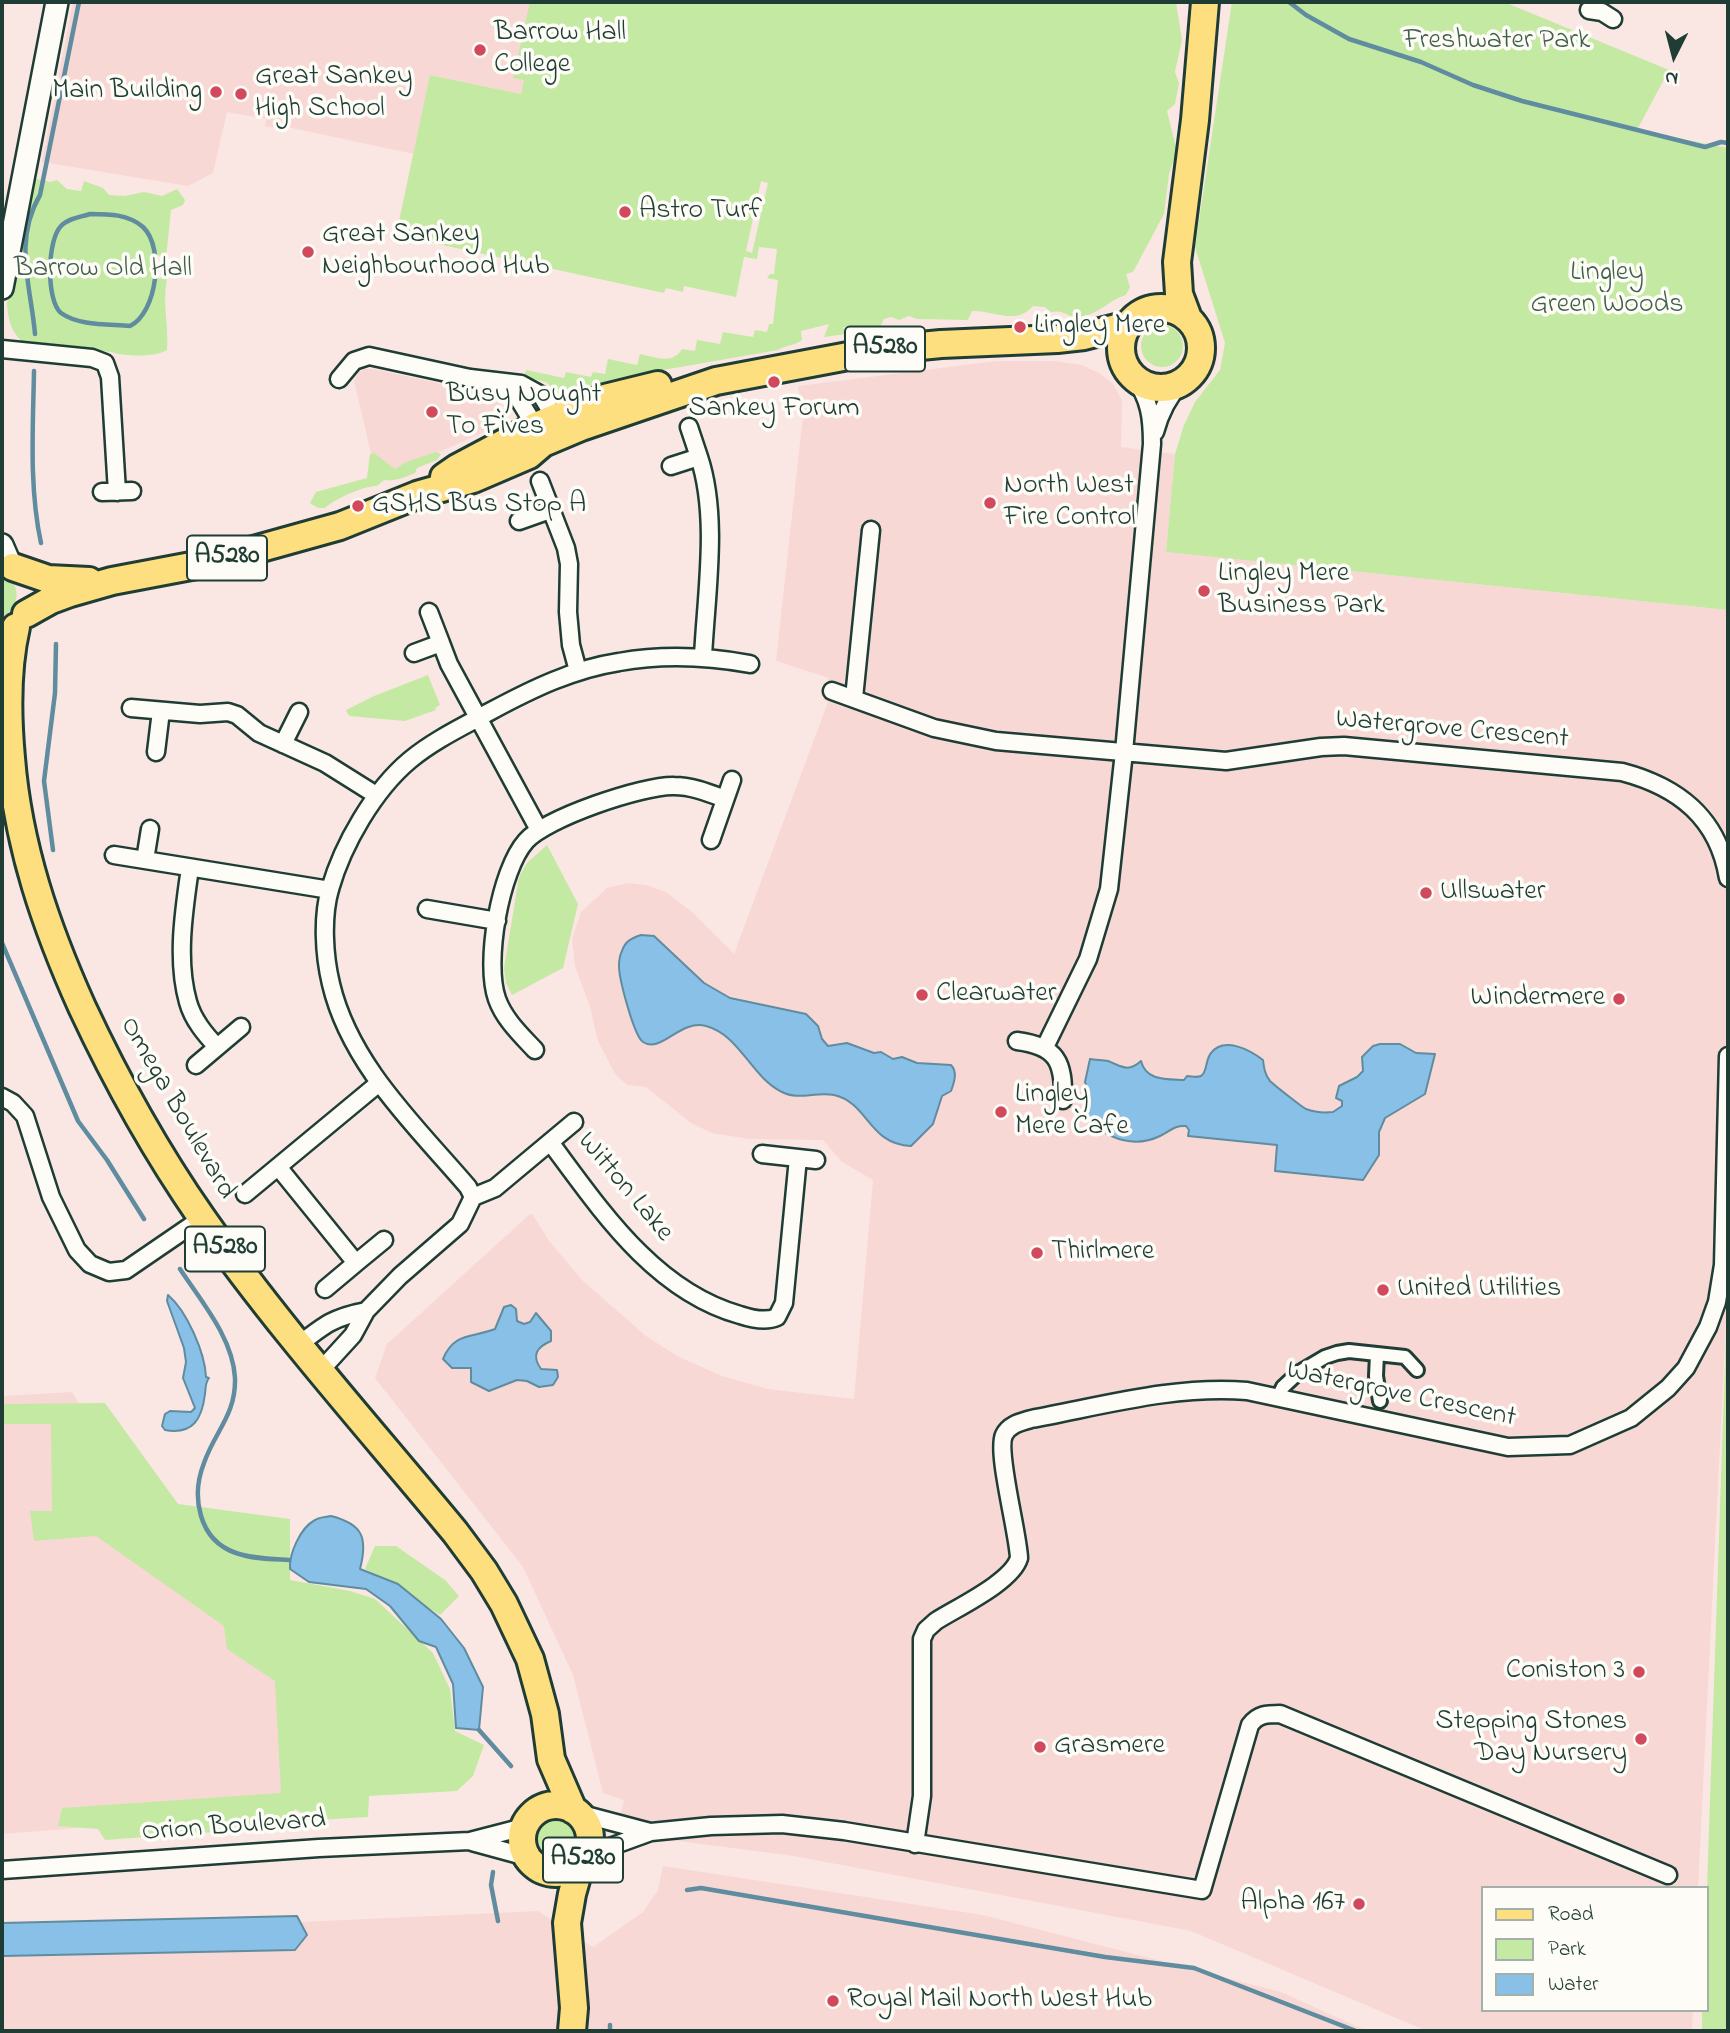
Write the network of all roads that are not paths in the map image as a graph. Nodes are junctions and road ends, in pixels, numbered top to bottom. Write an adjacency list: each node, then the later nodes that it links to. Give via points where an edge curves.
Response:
1 (57, 2): 4 (street)
2 (1205, 2): 3 (main road)
3 (1181, 232): 5 (main road, via 1172,258); 6 (main road, via 1179,294)
4 (2, 288)
5 (1137, 318): 6 (main road, A5280, via 1168,308); 7 (main road, A5280, via 1084,336); 9 (main road, via 1122,337 1121,350)
6 (1188, 318): 11 (main road, via 1196,327 1201,352 1198,365)
7 (1057, 339): 9 (main road, A5280, via 1092,346); 13 (main road, A5280, via 880,350 716,381)
8 (2, 349): 18 (street, via 105,363 110,377)
9 (1129, 371): 11 (main road, A5280, via 1145,385 1157,388); 14 (street, via 1149,408)
10 (339, 379): 13 (street, via 354,361 369,356 495,382)
11 (1181, 383): 14 (street, via 1162,411)
12 (689, 428): 15 (street)
13 (549, 430): 23 (main road, A5280, via 529,455 473,480 417,495 340,526 207,563)
14 (1152, 444): 40 (street)
15 (699, 457): 16 (street); 28 (street, via 710,510)
16 (671, 466)
17 (540, 481): 19 (street)
18 (117, 492)
19 (550, 510): 20 (street); 30 (street, via 569,564 568,612)
20 (519, 521)
21 (871, 530): 33 (street)
22 (7, 560): 23 (main road, A5280, via 48,579); 25 (main road, A5280, via 21,574 30,594)
23 (112, 581): 25 (main road, A5280, via 51,600)
24 (429, 611): 26 (street)
25 (15, 625): 31 (main road, Omega Boulevard / A5280)
26 (441, 643): 27 (street); 37 (street)
27 (414, 653)
28 (703, 657): 29 (street); 30 (street, via 648,657)
29 (750, 664)
30 (578, 671): 37 (street)
31 (5, 680): 72 (main road, Omega Boulevard / A5280, via 23,846 58,953 101,1048)
32 (832, 691): 33 (street, Watergrove Crescent)
33 (854, 698): 40 (street, Watergrove Crescent, via 967,736)
34 (131, 708): 35 (street)
35 (160, 712): 38 (street, via 228,712); 39 (street)
36 (299, 712): 38 (street)
37 (479, 718): 42 (street, via 410,760); 45 (street)
38 (283, 744): 42 (street)
39 (156, 752)
40 (1124, 752): 50 (street, Watergrove Crescent, via 1226,761 1344,746 1622,772 1656,782 1703,818 1724,854); 57 (street, via 1109,889 1088,959)
41 (732, 780): 43 (street)
42 (376, 795): 51 (street, via 355,830)
43 (725, 799): 45 (street, via 693,788 661,786 612,799); 46 (street)
44 (150, 829): 48 (street)
45 (540, 830): 53 (street, via 514,859)
46 (710, 840)
47 (114, 855): 48 (street)
48 (145, 860): 49 (street)
49 (190, 868): 51 (street); 56 (street, via 184,979 193,1016)
50 (1728, 878)
51 (330, 890): 61 (street, via 326,937 330,981 345,1028)
52 (427, 909): 53 (street)
53 (497, 921): 58 (street, via 492,985 505,1015)
54 (241, 1027): 56 (street)
55 (1017, 1041): 57 (street)
56 (217, 1047): 60 (street)
57 (1045, 1047): 63 (street, via 1061,1070)
58 (535, 1050)
59 (1728, 1056): 81 (street, Watergrove Crescent, via 1723,1265 1717,1302 1686,1368 1631,1418 1570,1445 1508,1447)
60 (196, 1065)
61 (380, 1083): 69 (street); 71 (street)
62 (2, 1097): 72 (street, via 24,1116 51,1196 77,1250 90,1264 109,1272 126,1270)
63 (1063, 1100)
64 (574, 1122): 65 (street, Witton Lake)
65 (550, 1142): 67 (street, Witton Lake, via 621,1233 667,1276 727,1312 764,1320 777,1317 784,1303); 71 (street, Witton Lake, via 495,1188)
66 (762, 1154): 67 (street)
67 (798, 1158): 68 (street)
68 (816, 1160)
69 (279, 1168): 70 (street); 74 (street)
70 (245, 1194)
71 (473, 1197): 76 (street, via 460,1224)
72 (202, 1218): 77 (main road, Omega Boulevard / A5280)
73 (384, 1240): 74 (street)
74 (356, 1263): 75 (street)
75 (325, 1289)
76 (366, 1311): 77 (street, via 342,1315); 79 (street, via 353,1335)
77 (300, 1344): 79 (main road, Omega Boulevard / A5280)
78 (1377, 1354): 80 (street, via 1405,1357); 81 (street, via 1349,1351 1325,1357 1288,1381); 82 (street)
79 (321, 1370): 83 (main road, Omega Boulevard / A5280, via 455,1532 504,1604 530,1659)
80 (1417, 1370)
81 (1278, 1397): 88 (street, Watergrove Crescent, via 1196,1390 1017,1423 1005,1432 1002,1444 1017,1566 936,1621 922,1639 922,1796)
82 (1380, 1401)
83 (551, 1759): 84 (main road, Omega Boulevard / A5280); 85 (main road, Omega Boulevard / A5280)
84 (576, 1811): 85 (main road, A5280, via 554,1805); 86 (street); 89 (main road, A5280, via 590,1833)
85 (530, 1819): 87 (street, Orion Boulevard); 90 (main road, A5280, via 523,1847)
86 (651, 1832): 88 (street, via 782,1824); 89 (street)
87 (470, 1841): 90 (street, Orion Boulevard); 91 (street, Orion Boulevard)
88 (915, 1844): 92 (street, via 1202,1890 1250,1725 1255,1718 1280,1714)
89 (583, 1859): 90 (main road, A5280, via 562,1873); 93 (main road, A5280)
90 (533, 1863): 93 (main road, A5280, via 556,1896)
91 (2, 1870)
92 (1668, 1875)
93 (567, 1923): 94 (main road, A5280)
94 (572, 2031)

